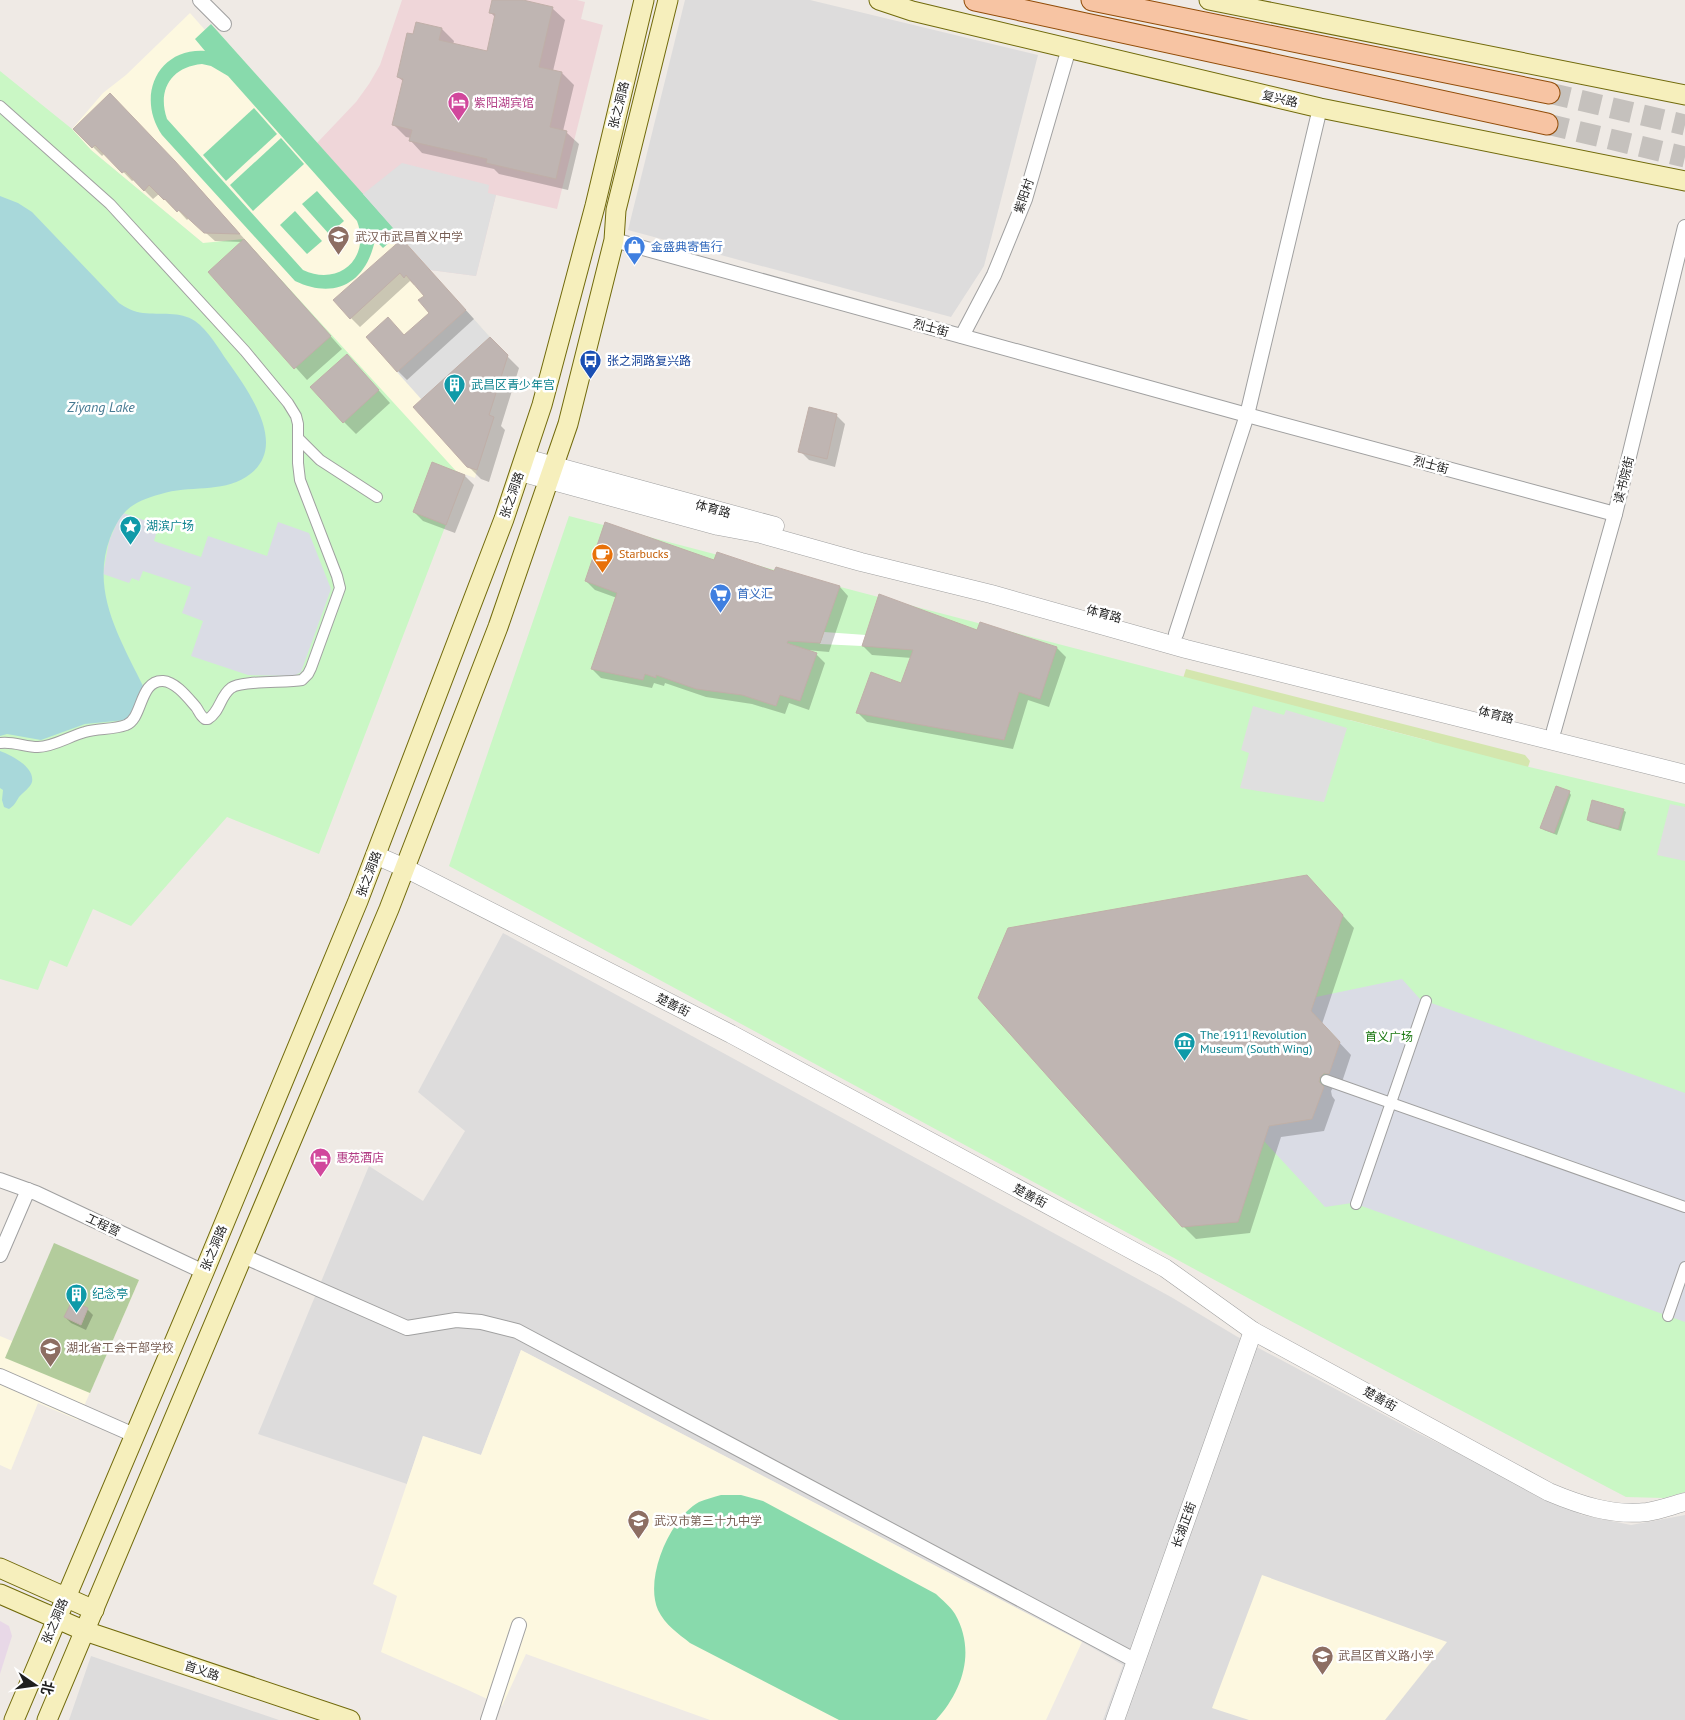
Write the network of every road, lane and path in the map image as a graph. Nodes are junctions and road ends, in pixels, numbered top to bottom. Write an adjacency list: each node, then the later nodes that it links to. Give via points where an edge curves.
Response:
1 (200, 0): 8 (street)
2 (644, 0): 21 (main road, 张之洞路, via 595,206 542,406)
3 (668, 0): 17 (main road, 张之洞路, via 616,210)
4 (879, 0): 9 (main road, 复兴路, via 912,11)
5 (975, 0): 14 (main road)
6 (1092, 0): 10 (main road)
7 (1209, 0): 11 (main road)
8 (224, 24)
9 (1069, 48): 13 (main road, 复兴路); 18 (street, 紫阳村, via 1025,198 994,275)
10 (1549, 92)
11 (1685, 95)
12 (0, 106): 20 (street, via 110,204 245,351 296,416)
13 (1320, 108): 15 (main road, 复兴路); 19 (street)
14 (1547, 124)
15 (1685, 181)
16 (1685, 227): 24 (street, 读书院街)
17 (614, 240): 18 (street, 烈士街); 22 (main road, 张之洞路, via 568,424)
18 (962, 336): 19 (street, 烈士街)
19 (1247, 415): 24 (street, 烈士街); 25 (street)
20 (298, 438): 23 (street, via 320,460); 27 (street, via 300,480 340,588 305,678 236,684 208,719 204,719 173,685 159,682 148,689 132,720 126,725 84,732 37,747)
21 (522, 465): 22 (street); 30 (main road, 张之洞路)
22 (552, 473): 25 (street, 体育路); 29 (street, via 718,526 761,534 1186,649); 31 (main road, 张之洞路, via 498,627)
23 (377, 497)
24 (1615, 514): 26 (street, 读书院街)
25 (1176, 634): 26 (street, 体育路)
26 (1554, 730): 28 (street, 体育路)
27 (0, 742)
28 (1685, 762)
29 (1685, 774)
30 (375, 856): 31 (street, 楚善街); 42 (main road, 张之洞路)
31 (405, 868): 40 (main road, 张之洞路); 44 (street, 楚善街, via 731,1034 1165,1268)
32 (1426, 1001): 34 (street)
33 (1326, 1080): 34 (street)
34 (1391, 1103): 37 (street); 38 (street)
35 (0, 1180): 36 (street, 工程营)
36 (28, 1190): 39 (street); 42 (street, 工程营)
37 (1356, 1204)
38 (1685, 1207)
39 (0, 1255)
40 (243, 1256): 51 (main road, 张之洞路); 55 (street, via 407,1328 456,1320 517,1330)
41 (1685, 1267): 43 (street)
42 (204, 1272): 46 (main road, 张之洞路)
43 (1668, 1316)
44 (1253, 1331): 47 (street, 楚善街, via 1549,1492 1579,1505 1613,1512 1648,1512); 55 (street, 长湖正街)
45 (0, 1376): 46 (street)
46 (134, 1435): 50 (main road, 张之洞路)
47 (1685, 1502)
48 (0, 1568): 50 (main road)
49 (0, 1594): 52 (main road, 首义路)
50 (65, 1597): 51 (main road); 52 (main road, 张之洞路)
51 (94, 1610): 54 (main road, 张之洞路)
52 (56, 1619): 54 (main road, 首义路); 56 (main road, 张之洞路)
53 (519, 1625): 59 (street)
54 (85, 1631): 57 (main road, 张之洞路); 58 (main road, 首义路)
55 (1136, 1661): 60 (street, 长湖正街)
56 (14, 1720)
57 (47, 1720)
58 (350, 1720)
59 (488, 1720)
60 (1114, 1720)

